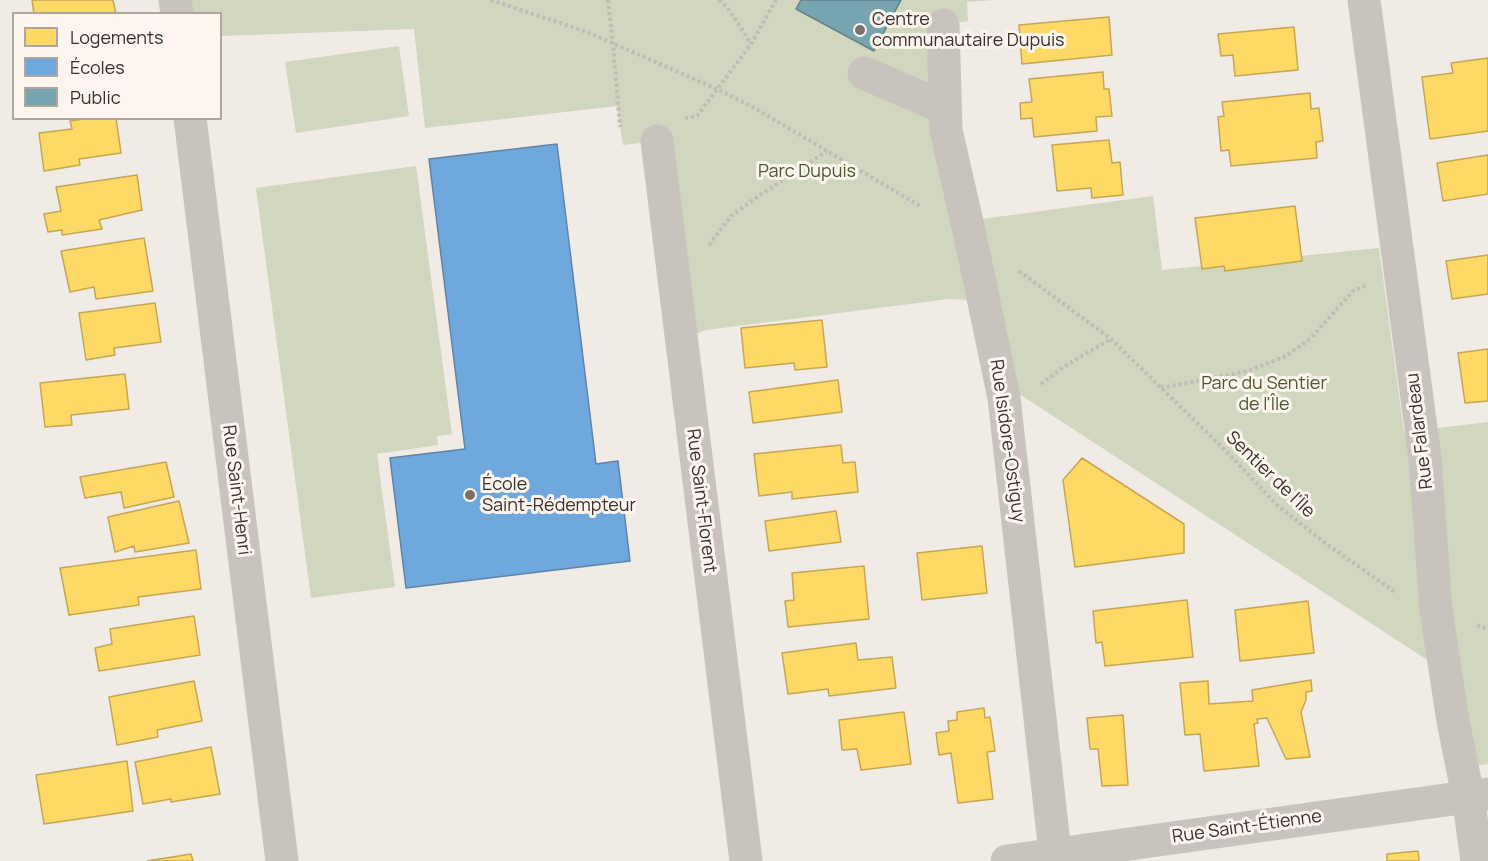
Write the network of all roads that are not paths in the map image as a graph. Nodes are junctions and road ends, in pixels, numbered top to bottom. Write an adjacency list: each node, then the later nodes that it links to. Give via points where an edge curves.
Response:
1 (1364, 0): 7 (street, Rue Falardeau, via 1425,458 1436,610 1453,721)
2 (943, 25): 4 (street, Rue Isidore-Ostiguy)
3 (864, 73): 4 (street)
4 (945, 108): 8 (street, Rue Isidore-Ostiguy, via 946,130 1004,398)
5 (190, 120): 9 (street, Rue Saint-Henri)
6 (666, 130): 10 (street, Rue Saint-Florent, via 675,291)
7 (1478, 795): 8 (street, Rue Saint-Étienne); 12 (street, Rue Falardeau)
8 (1055, 857): 11 (street, Rue Saint-Étienne)
9 (282, 861)
10 (746, 861)
11 (1007, 861)
12 (1477, 861)

